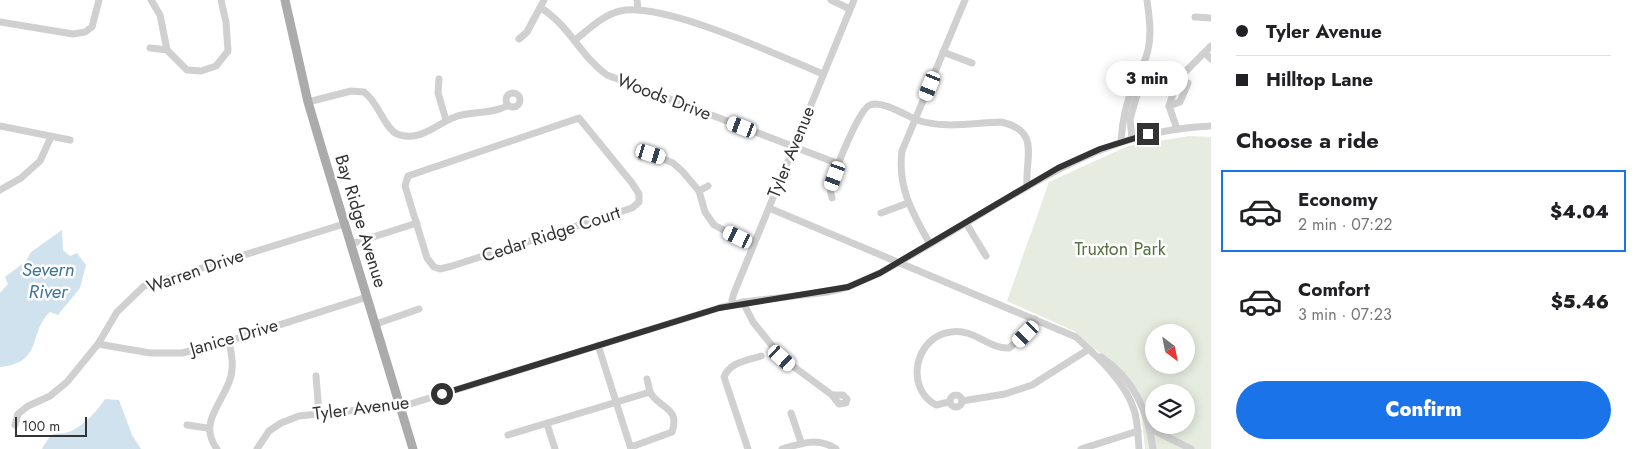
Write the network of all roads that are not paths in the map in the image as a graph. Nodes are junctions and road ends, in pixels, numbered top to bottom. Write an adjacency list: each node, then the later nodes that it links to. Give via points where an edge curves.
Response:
1 (99, 0): 16 (street, via 92,27 85,32 73,34)
2 (151, 0): 21 (street, via 160,15)
3 (221, 0): 21 (street, via 228,51 216,66 201,71 187,70)
4 (285, 0): 29 (main road, Bay Ridge Avenue)
5 (544, 0): 11 (street)
6 (637, 0): 13 (street)
7 (830, 0): 12 (street)
8 (854, 0): 12 (street, Tyler Avenue)
9 (965, 0): 22 (street)
10 (1147, 0): 27 (street, via 1150,38)
11 (541, 8): 17 (street); 18 (street, Woods Drive, via 560,21)
12 (850, 8): 26 (street, Tyler Avenue)
13 (638, 10): 18 (street, via 607,16); 26 (street, via 708,27)
14 (1195, 17): 15 (street)
15 (1211, 18)
16 (0, 22)
17 (519, 39)
18 (575, 40): 40 (street, Woods Drive, via 597,68 607,75)
19 (1211, 46): 23 (street)
20 (150, 48): 21 (street)
21 (167, 50)
22 (943, 52): 25 (street); 31 (street)
23 (1205, 53): 24 (street); 35 (street, via 1178,79 1169,106)
24 (1211, 58)
25 (972, 63)
26 (823, 74): 40 (street, Tyler Avenue)
27 (1139, 77): 37 (street, via 1130,119); 39 (street, via 1133,86 1122,125)
28 (440, 79): 32 (street, via 438,93)
29 (308, 102): 32 (street, via 351,91 364,92 379,107 389,127 396,133 410,136 420,135); 53 (main road, Bay Ridge Avenue)
30 (508, 105): 32 (street, via 499,110 463,114)
31 (916, 119): 42 (street, via 876,104 865,108); 44 (street, via 941,124 1000,122 1019,129 1029,143); 48 (street, via 902,151 900,168)
32 (446, 120)
33 (0, 126): 36 (street)
34 (1211, 126): 35 (street, Tyler Avenue)
35 (1177, 129): 37 (street, Tyler Avenue)
36 (51, 137): 38 (street); 45 (street, via 40,160 21,178)
37 (1132, 138): 39 (street, Tyler Avenue)
38 (70, 140)
39 (1121, 142): 44 (street, Tyler Avenue, via 1080,158)
40 (794, 146): 42 (street, Woods Drive); 49 (street, Tyler Avenue)
41 (641, 157): 46 (street, via 651,154 673,163)
42 (839, 164): 47 (street, via 831,187)
43 (708, 186): 46 (street)
44 (1027, 187): 52 (street, Tyler Avenue)
45 (0, 190)
46 (699, 191): 55 (street, via 705,212 714,225)
47 (832, 198)
48 (908, 203): 50 (street); 56 (street)
49 (769, 208): 55 (street, Tyler Avenue); 59 (street)
50 (881, 213)
51 (416, 223): 51 (street, Cedar Ridge Court, via 427,258 440,269 632,208 639,202 639,194 578,118 408,176 405,186); 54 (street)
52 (966, 223): 56 (street, Tyler Avenue); 58 (street)
53 (344, 224): 54 (main road, Bay Ridge Avenue); 68 (street, Warren Drive, via 144,286 117,312)
54 (351, 244): 61 (main road, Bay Ridge Avenue)
55 (753, 244): 63 (street, Tyler Avenue, via 734,293)
56 (930, 244): 57 (street, Tyler Avenue)
57 (921, 249): 59 (street, Tyler Avenue); 60 (street, via 915,258)
58 (986, 256)
59 (898, 262): 60 (street); 62 (street, Tyler Avenue, via 867,280 839,289)
60 (918, 270): 65 (street)
61 (367, 297): 66 (main road, Bay Ridge Avenue); 67 (street, Janice Drive)
62 (743, 302): 63 (street, Tyler Avenue); 75 (street, via 753,322 782,358)
63 (733, 305): 69 (street, Tyler Avenue)
64 (419, 309): 66 (street)
65 (1035, 319): 70 (street, via 1076,338); 70 (street, via 1026,334 1009,348 997,348 964,332 946,333 930,343 922,352 917,366 919,385 926,398 936,405 949,402 955,408 962,401 1005,394 1032,385)
66 (376, 324): 77 (main road, Bay Ridge Avenue)
67 (229, 341): 68 (street, Janice Drive, via 182,353 150,353); 84 (street, via 233,362 231,377)
68 (98, 344): 83 (street, Warren Drive, via 67,382 18,414)
69 (598, 345): 76 (street); 77 (street, Tyler Avenue)
70 (1089, 349): 80 (street, via 1107,361 1133,388); 85 (street, via 1128,397)
71 (761, 356): 95 (street, via 734,364 724,377)
72 (316, 376): 78 (street)
73 (647, 379): 74 (street)
74 (650, 392): 76 (street); 90 (street, via 653,398 668,407 675,424 672,432)
75 (832, 395)
76 (616, 402): 82 (street); 90 (street)
77 (400, 406): 78 (street, Tyler Avenue); 93 (main road, Bay Ridge Avenue)
78 (319, 413): 92 (street, Tyler Avenue, via 281,422 269,431)
79 (791, 413): 89 (street)
80 (1145, 413)
81 (187, 424): 84 (street)
82 (547, 424): 88 (street); 94 (street)
83 (14, 425)
84 (208, 428): 91 (street, via 210,440)
85 (1138, 431): 98 (street); 99 (street)
86 (1150, 434): 100 (street)
87 (1160, 434): 101 (street)
88 (508, 435)
89 (801, 442): 96 (street); 97 (street, via 817,441)
90 (631, 448)
91 (217, 449)
92 (257, 449)
93 (413, 449)
94 (555, 449)
95 (748, 449)
96 (784, 449)
97 (836, 449)
98 (1081, 449)
99 (1139, 449)
100 (1152, 449)
101 (1192, 449)

